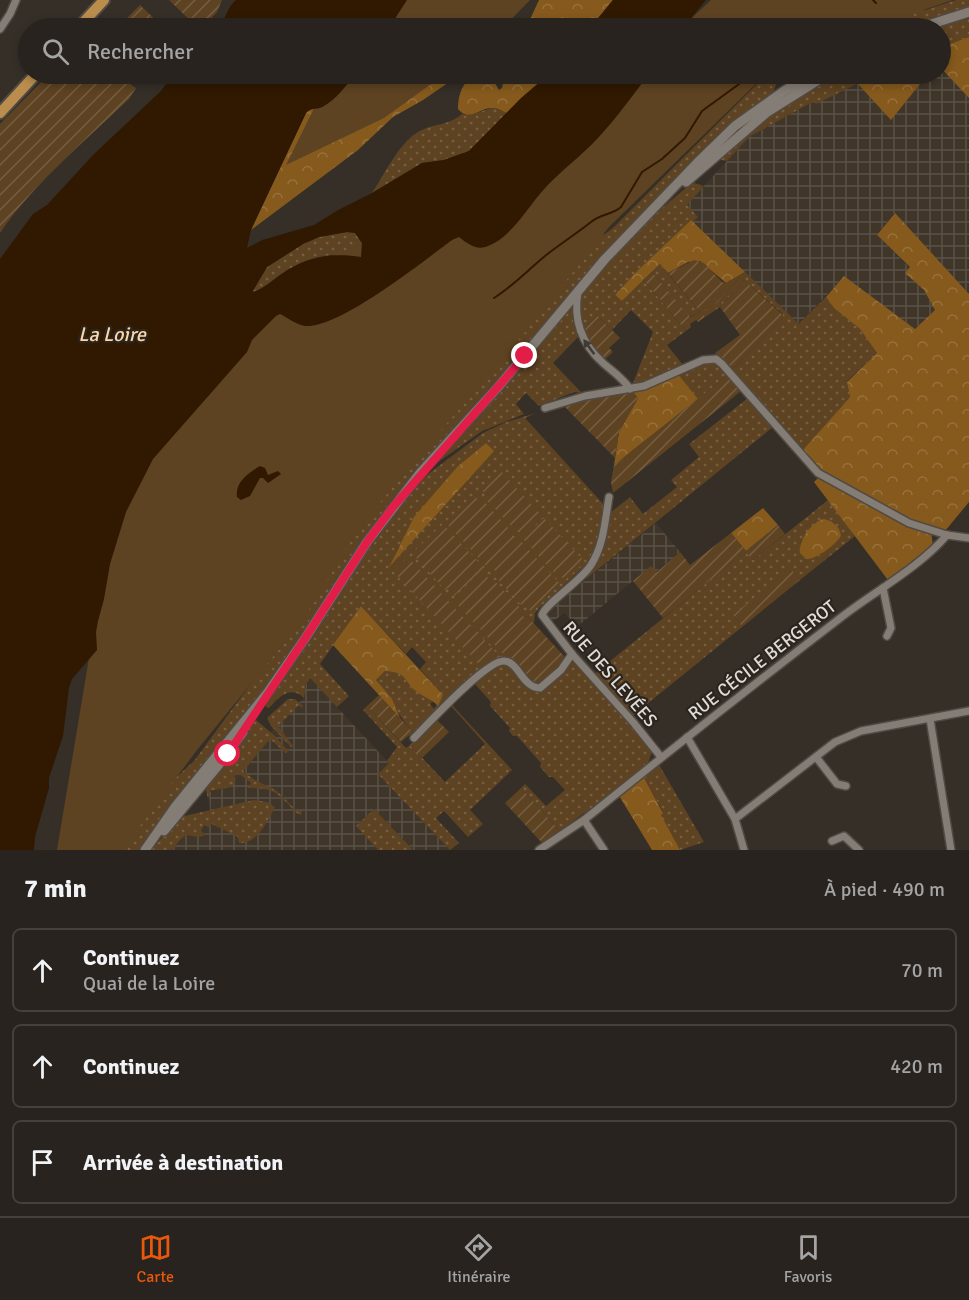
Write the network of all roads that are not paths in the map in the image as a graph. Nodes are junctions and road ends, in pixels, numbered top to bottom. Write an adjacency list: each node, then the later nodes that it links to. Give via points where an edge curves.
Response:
1 (16, 0): 6 (street)
2 (104, 0): 4 (main road)
3 (969, 12): 5 (main road)
4 (87, 18)
5 (951, 18)
6 (0, 29)
7 (27, 84): 10 (main road)
8 (796, 84): 11 (main road, via 735,126)
9 (812, 84): 11 (main road, via 766,113)
10 (0, 113)
11 (654, 209): 12 (main road)
12 (578, 290): 13 (street, one-way to 12, via 583,340 576,304); 31 (main road, via 393,507 268,692 188,790)
13 (630, 389): 14 (street); 16 (street, via 703,360 716,359 818,473 902,520)
14 (545, 408)
15 (609, 497): 20 (street, RUE DES LEVÉES, via 593,563 580,580 542,613)
16 (947, 535): 17 (street); 18 (street, RUE CÉCILE BERGEROT)
17 (969, 538)
18 (883, 588): 19 (street, via 891,628); 23 (street, RUE CÉCILE BERGEROT)
19 (887, 636)
20 (572, 654): 24 (street, via 540,688 530,686 508,662 492,664); 25 (street, RUE DES LEVÉES)
21 (969, 711): 22 (street)
22 (930, 718): 26 (street, via 853,733); 36 (street)
23 (687, 737): 25 (street, RUE CÉCILE BERGEROT); 28 (street)
24 (414, 738)
25 (661, 757): 29 (street)
26 (816, 757): 27 (street, via 837,784); 28 (street)
27 (846, 786)
28 (735, 819): 34 (street)
29 (584, 820): 32 (street); 33 (street)
30 (832, 841): 35 (street, via 844,836)
31 (146, 850)
32 (539, 850)
33 (604, 850)
34 (744, 850)
35 (859, 850)
36 (951, 850)

